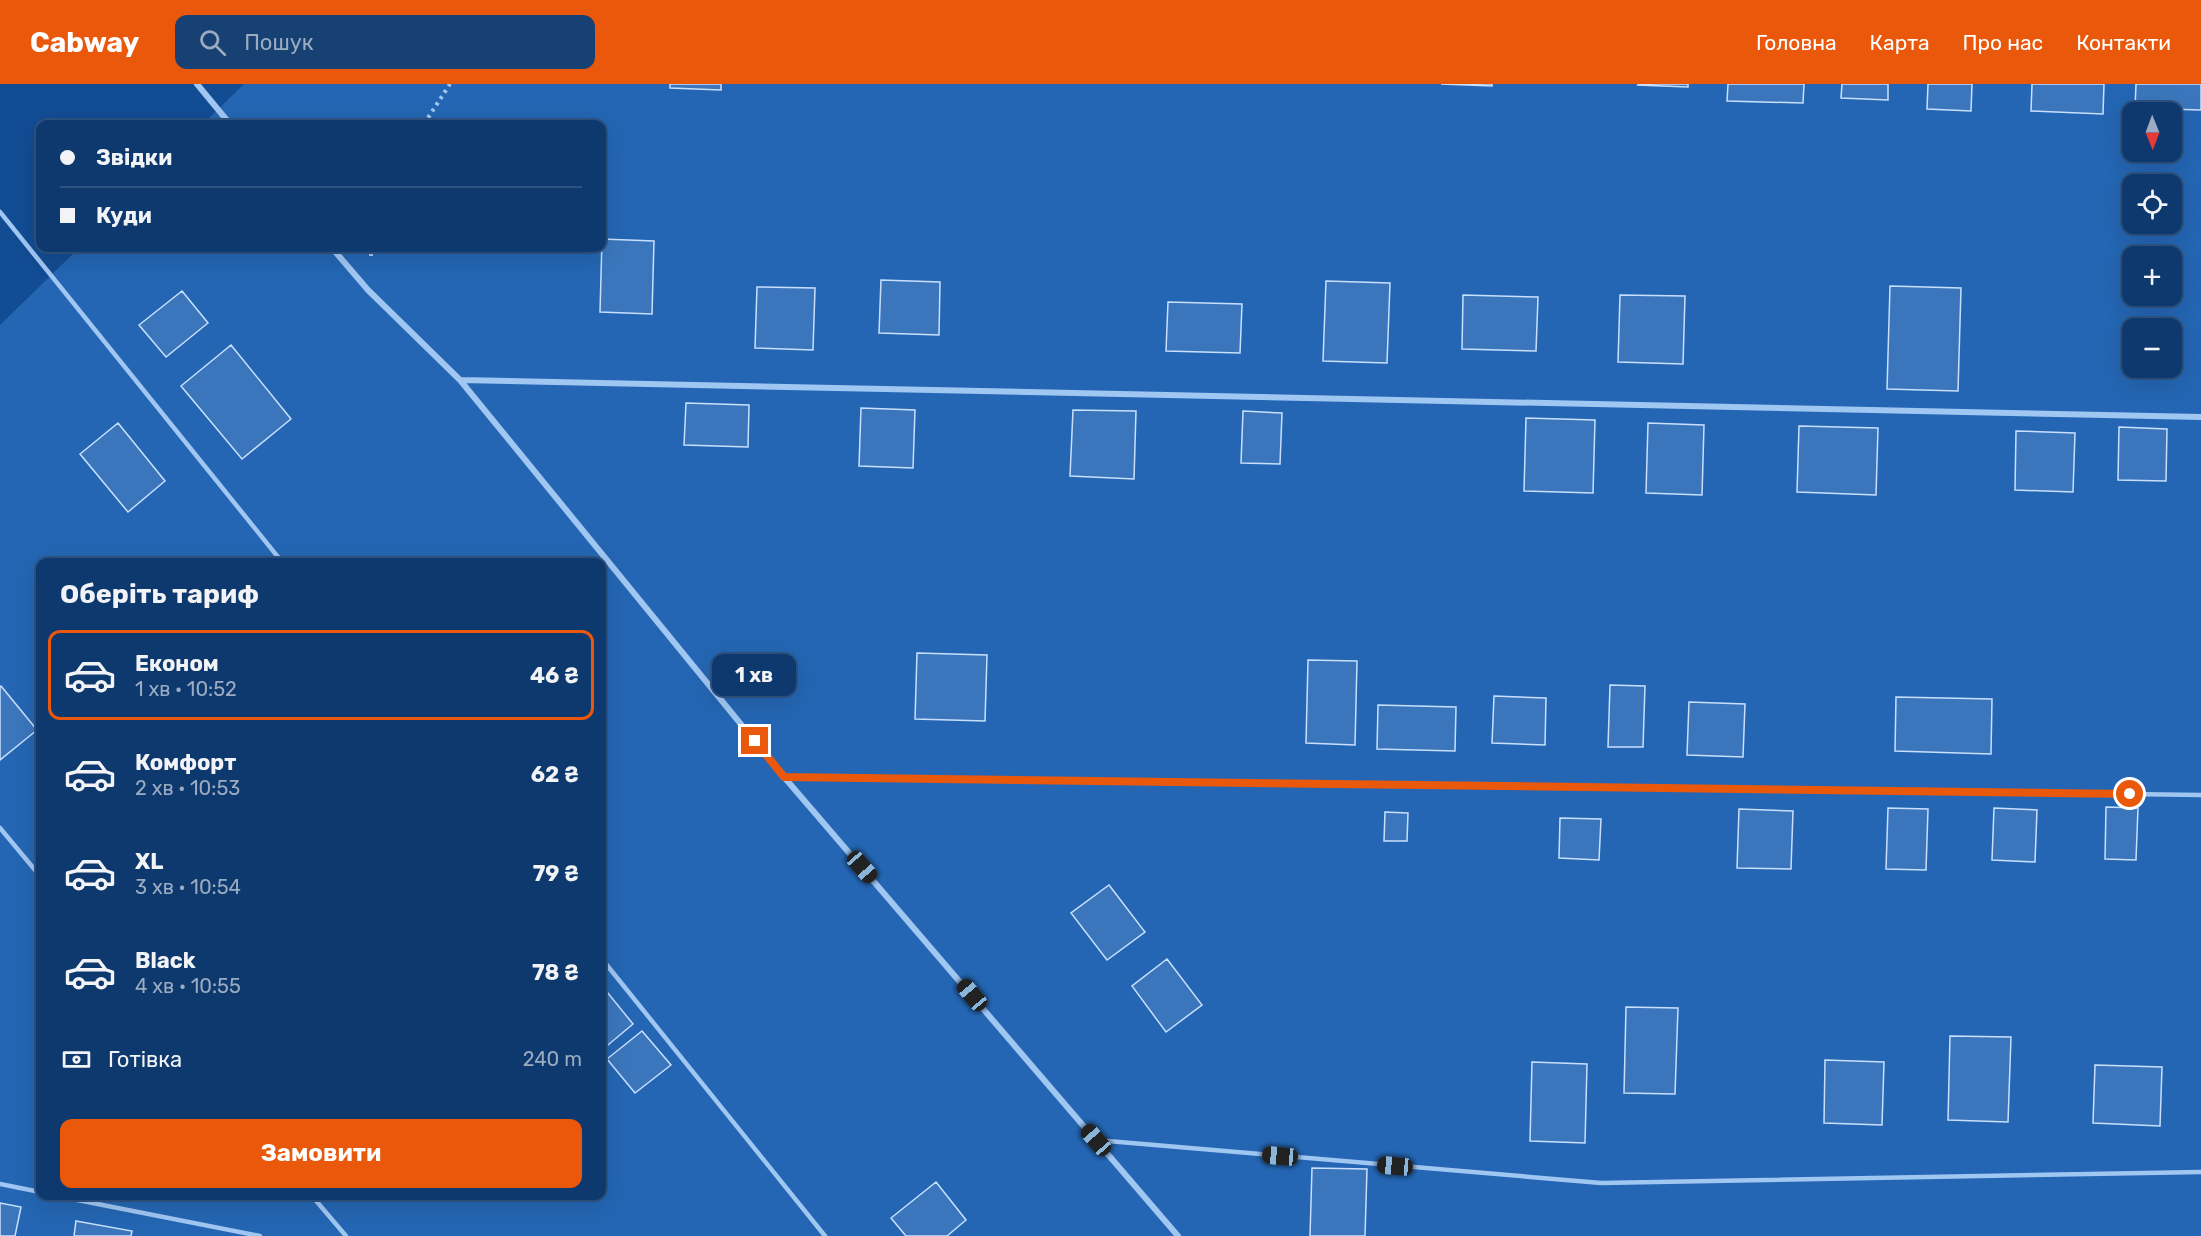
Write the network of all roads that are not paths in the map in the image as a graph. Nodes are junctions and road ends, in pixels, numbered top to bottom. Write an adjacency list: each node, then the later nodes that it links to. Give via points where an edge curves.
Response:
1 (196, 84): 2 (street)
2 (227, 120)
3 (0, 212): 7 (lane)
4 (335, 252): 5 (street, via 368,290)
5 (460, 380): 6 (street); 8 (street)
6 (2201, 417)
7 (279, 558)
8 (605, 558)
9 (606, 559): 10 (street)
10 (784, 777): 11 (lane); 15 (street)
11 (2201, 795)
12 (0, 828): 13 (lane)
13 (36, 871)
14 (606, 964): 23 (lane)
15 (1096, 1140): 16 (lane, via 1601,1183); 24 (street)
16 (2201, 1173)
17 (0, 1184): 18 (lane)
18 (36, 1191)
19 (77, 1200): 21 (lane)
20 (315, 1200): 22 (lane)
21 (260, 1236)
22 (346, 1236)
23 (825, 1236)
24 (1178, 1236)

